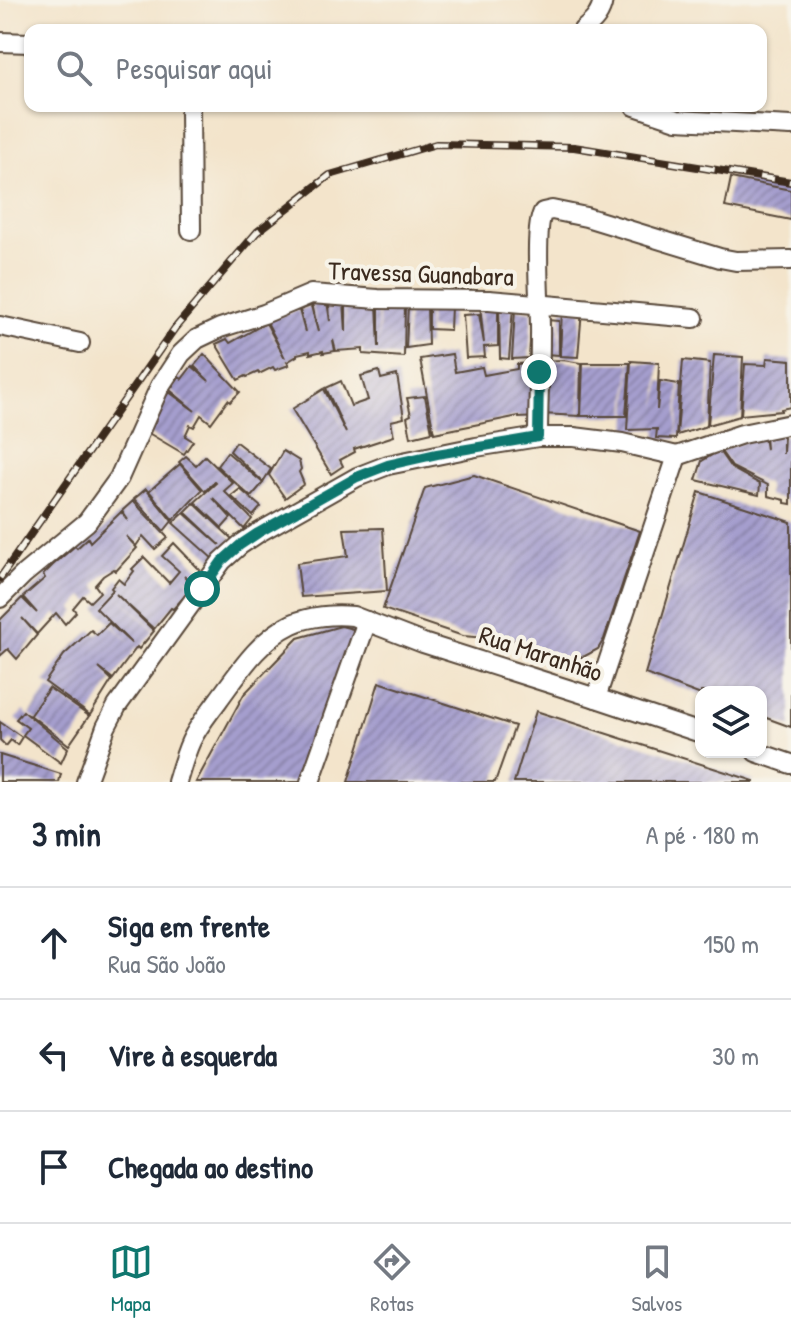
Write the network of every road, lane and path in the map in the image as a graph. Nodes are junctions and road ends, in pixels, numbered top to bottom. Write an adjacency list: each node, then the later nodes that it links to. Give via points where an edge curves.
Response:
1 (605, 3): 2 (street)
2 (590, 24)
3 (1, 39): 4 (street)
4 (24, 42)
5 (190, 112): 8 (street)
6 (653, 112): 7 (street, via 677,120)
7 (791, 126)
8 (191, 230)
9 (791, 260): 10 (street, via 736,261 586,217 545,211 540,218)
10 (540, 304): 11 (street, Travessa Guanabara); 15 (street); 17 (street, Travessa Guanabara, via 311,294 197,339 160,386 119,478 102,503)
11 (694, 318)
12 (0, 326): 13 (street)
13 (80, 343)
14 (791, 424): 16 (street)
15 (538, 437): 16 (street, via 622,443); 23 (street, via 388,465 357,477 240,545 222,561 124,696)
16 (677, 456): 19 (street)
17 (0, 598)
18 (367, 621): 19 (street, Rua Maranhão); 24 (street, Rua Maranhão, via 326,616 293,623 270,638 205,719); 25 (street)
19 (596, 698): 20 (street, Rua Maranhão)
20 (695, 731)
21 (767, 756): 22 (street)
22 (791, 764)
23 (86, 782)
24 (177, 782)
25 (310, 782)

